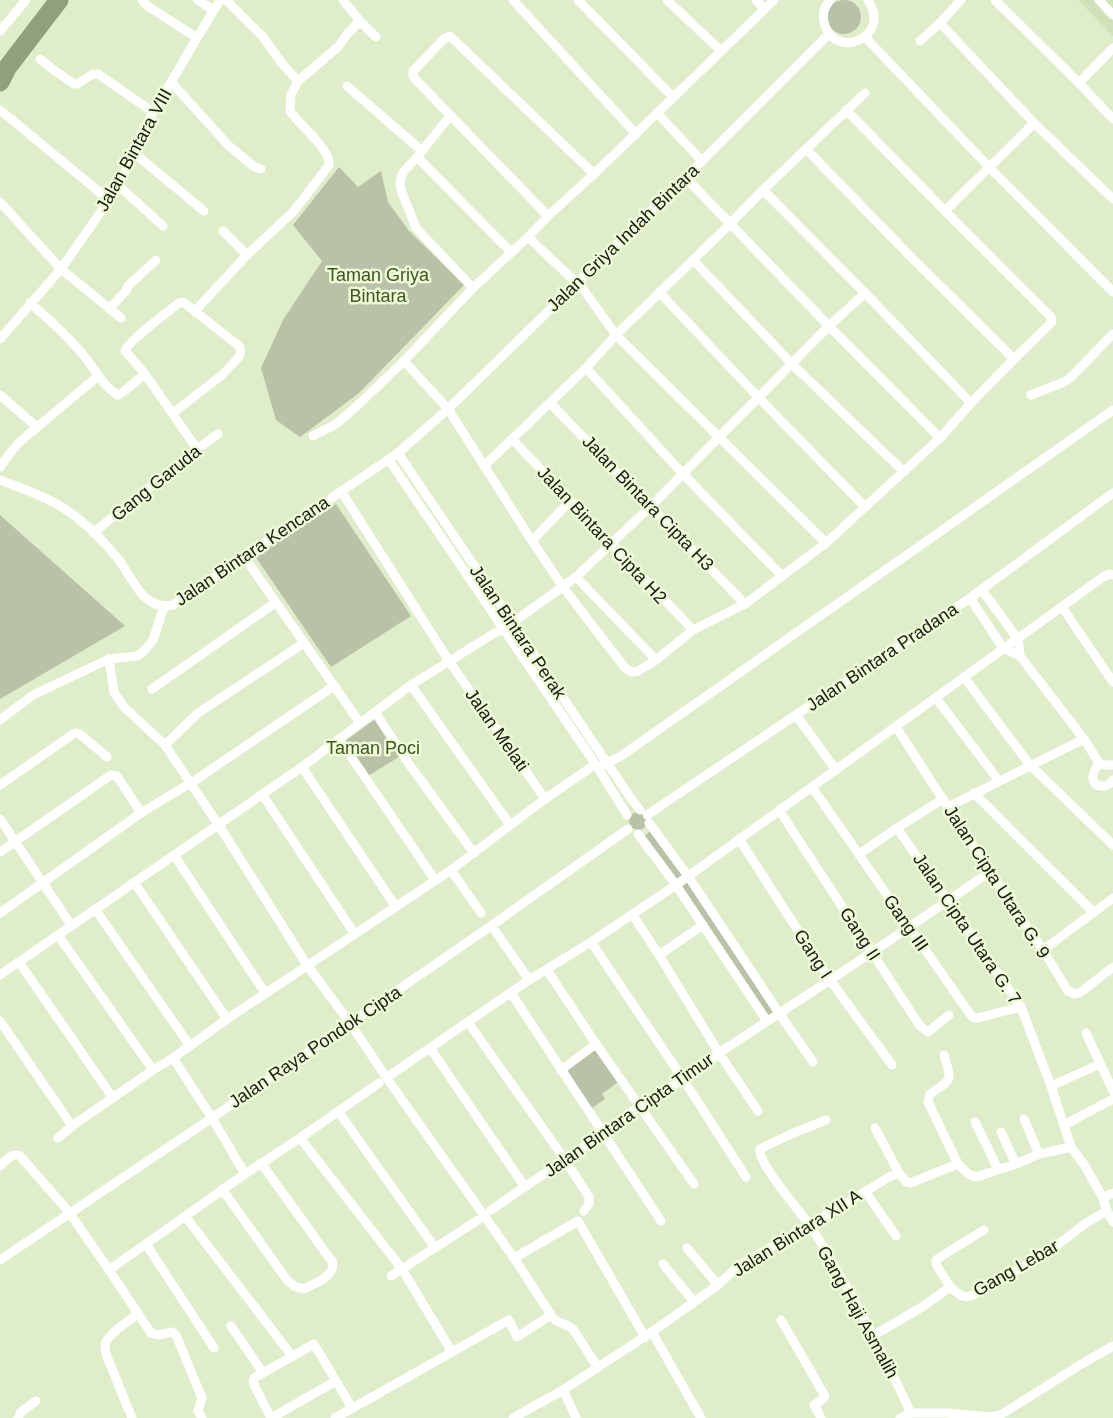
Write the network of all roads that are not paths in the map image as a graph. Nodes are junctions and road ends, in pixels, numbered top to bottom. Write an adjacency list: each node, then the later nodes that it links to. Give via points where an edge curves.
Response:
1 (26, 0): 22 (street)
2 (142, 0): 26 (street)
3 (198, 0): 18 (street)
4 (220, 0): 18 (street, Jalan Bintara VIII)
5 (226, 0): 31 (street, via 263,37)
6 (343, 0): 20 (street)
7 (513, 0): 44 (street)
8 (578, 0): 36 (street)
9 (667, 0): 29 (street)
10 (756, 0): 17 (street)
11 (774, 0): 17 (street)
12 (828, 0): 23 (street, via 823,18)
13 (868, 0): 25 (street, via 874,23)
14 (961, 0): 21 (street)
15 (995, 0): 33 (street)
16 (1098, 0): 19 (street)
17 (765, 9): 29 (street)
18 (213, 10): 26 (street, Jalan Bintara VIII)
19 (1113, 14)
20 (360, 21): 24 (street); 31 (street, via 335,50)
21 (940, 23): 27 (street); 43 (street)
22 (0, 31)
23 (830, 34): 25 (street, via 851,43); 48 (street, Jalan Griya Indah Bintara)
24 (376, 37)
25 (866, 37): 49 (street)
26 (197, 38): 32 (street, Jalan Bintara VIII)
27 (920, 41)
28 (1113, 48): 33 (street)
29 (721, 51): 36 (street)
30 (40, 59): 39 (street, via 74,84 98,74)
31 (298, 81): 66 (street, via 291,94 290,111 317,140 330,160 329,165 294,211)
32 (171, 82): 39 (street, Jalan Bintara VIII); 50 (street, via 228,144)
33 (1079, 84): 42 (street)
34 (347, 86): 47 (street)
35 (865, 93): 38 (street)
36 (674, 97): 40 (street)
37 (0, 110): 56 (street)
38 (846, 110): 45 (street); 59 (street)
39 (153, 112): 46 (street, Jalan Bintara VIII)
40 (657, 113): 44 (street); 48 (street)
41 (450, 116): 47 (street); 51 (street, via 413,76 413,71 447,36); 60 (street)
42 (1113, 119)
43 (1034, 124): 49 (street); 55 (street)
44 (636, 134): 51 (street)
45 (806, 149): 54 (street); 83 (street)
46 (133, 152): 53 (street, Jalan Bintara VIII); 58 (street)
47 (419, 154): 65 (street); 71 (street, via 404,171 400,183 412,220 422,236)
48 (702, 161): 52 (street, Jalan Griya Indah Bintara)
49 (989, 166): 59 (street); 74 (street)
50 (261, 169)
51 (594, 174): 60 (street)
52 (685, 177): 61 (street); 70 (street, Jalan Griya Indah Bintara)
53 (118, 185): 56 (street, Jalan Bintara VIII); 62 (street)
54 (763, 190): 61 (street); 73 (street)
55 (1113, 199)
56 (109, 200): 69 (street, Jalan Bintara VIII)
57 (0, 202): 69 (street)
58 (204, 211)
59 (944, 211): 83 (street, via 1051,317 1050,324)
60 (548, 216): 64 (street)
61 (730, 224): 68 (street); 79 (street)
62 (163, 226)
63 (223, 231): 66 (street)
64 (528, 237): 65 (street); 70 (street)
65 (512, 252): 71 (street)
66 (247, 255): 77 (street)
67 (156, 260): 76 (street)
68 (693, 260): 72 (street); 85 (street)
69 (61, 269): 75 (street, Jalan Bintara VIII); 76 (street)
70 (576, 282): 81 (street); 94 (street, Jalan Griya Indah Bintara)
71 (473, 288): 84 (street)
72 (659, 292): 81 (street); 91 (street)
73 (865, 292): 79 (street); 93 (street)
74 (1113, 292)
75 (30, 303): 82 (street, Jalan Bintara VIII); 88 (street, via 57,326)
76 (109, 309): 78 (street)
77 (195, 312): 87 (street, via 179,303 126,347 125,351); 96 (street, via 239,346 239,357 222,375)
78 (121, 318)
79 (829, 326): 85 (street); 101 (street)
80 (1113, 334): 90 (street, via 1071,377)
81 (616, 335): 86 (street); 100 (street)
82 (1, 337)
83 (1014, 359): 93 (street)
84 (404, 361): 94 (street); 99 (street, via 347,415)
85 (792, 364): 91 (street); 109 (street)
86 (586, 368): 92 (street); 110 (street)
87 (145, 374): 88 (street, via 118,395); 96 (street)
88 (97, 376): 97 (street)
89 (0, 395): 97 (street)
90 (1031, 395)
91 (758, 398): 100 (street); 116 (street)
92 (550, 403): 103 (street); 115 (street, Jalan Bintara Cipta H3)
93 (971, 403): 101 (street)
94 (448, 409): 102 (street, Jalan Griya Indah Bintara); 107 (street)
95 (1113, 410): 159 (street, via 629,750)
96 (173, 413): 104 (street)
97 (37, 427): 108 (street, via 14,448)
98 (218, 434): 104 (street, Gang Garuda)
99 (313, 436)
100 (720, 438): 110 (street); 119 (street)
101 (940, 438): 109 (street)
102 (414, 439): 105 (street, Jalan Bintara Kencana)
103 (512, 439): 107 (street); 114 (street, Jalan Bintara Cipta H2)
104 (197, 449): 117 (street, Gang Garuda)
105 (398, 453): 106 (street, Jalan Bintara Kencana); 121 (street, Jalan Bintara Perak)
106 (389, 460): 112 (street, Jalan Bintara Kencana); 122 (street, Jalan Bintara Perak)
107 (484, 466): 118 (street)
108 (0, 467)
109 (904, 472): 116 (street)
110 (683, 474): 115 (street); 125 (street)
111 (0, 480): 117 (street, Jalan Bintara Kencana, via 49,500)
112 (341, 491): 123 (street, Jalan Bintara Kencana); 143 (street, Jalan Melati)
113 (1113, 493): 128 (street, Jalan Bintara Pradana)
114 (570, 501): 118 (street); 120 (street, Jalan Bintara Cipta H2)
115 (651, 506): 120 (street); 131 (street, Jalan Bintara Cipta H3)
116 (865, 507): 119 (street)
117 (94, 533): 132 (street, Jalan Bintara Kencana, via 138,590 150,601)
118 (532, 541): 127 (street)
119 (826, 543): 125 (street)
120 (611, 544): 126 (street); 136 (street, Jalan Bintara Cipta H2)
121 (461, 546): 122 (street); 134 (street, Jalan Bintara Perak)
122 (452, 553): 135 (street, Jalan Bintara Perak)
123 (245, 558): 130 (street); 132 (street, Jalan Bintara Kencana, via 173,605)
124 (1113, 575): 133 (street, via 1103,577)
125 (782, 576): 131 (street)
126 (576, 577): 127 (street); 142 (street)
127 (563, 587): 134 (street); 142 (street, via 629,670 635,672)
128 (982, 590): 129 (street, Jalan Bintara Pradana); 137 (street)
129 (970, 598): 139 (street); 151 (street, Jalan Bintara Pradana)
130 (276, 603): 138 (street); 148 (street)
131 (745, 604): 136 (street)
132 (164, 607): 141 (street, via 149,646 137,656)
133 (1062, 607): 137 (street); 145 (street)
134 (512, 623): 135 (street); 159 (street, Jalan Bintara Perak)
135 (504, 629): 143 (street); 164 (street, Jalan Bintara Perak)
136 (693, 630): 142 (street)
137 (1017, 638): 139 (street); 140 (street)
138 (304, 643): 147 (street); 157 (street, via 198,713)
139 (1003, 648): 140 (street); 144 (street)
140 (1020, 656): 156 (street)
141 (108, 659): 152 (street, via 33,695); 157 (street, via 114,692 124,708)
142 (656, 660)
143 (449, 661): 146 (street); 173 (street, Jalan Melati)
144 (964, 677): 149 (street); 161 (street)
145 (1113, 682)
146 (411, 685): 150 (street); 181 (street)
147 (334, 686): 153 (street); 168 (street)
148 (152, 689)
149 (936, 698): 154 (street); 167 (street)
150 (375, 712): 153 (street); 189 (street)
151 (796, 714): 165 (street); 178 (street, Jalan Bintara Pradana)
152 (0, 720)
153 (360, 723): 155 (street)
154 (896, 726): 165 (street); 174 (street, Jalan Cipta Utara G. 9)
155 (340, 739): 163 (street); 195 (street)
156 (1084, 739): 160 (street); 161 (street)
157 (165, 745): 168 (street)
158 (107, 756): 169 (street, via 76,733)
159 (607, 762): 164 (street); 178 (street, Jalan Bintara Perak)
160 (1099, 763): 162 (street); 166 (street, via 1094,782 1106,787)
161 (1030, 765): 167 (street); 187 (street)
162 (1113, 765)
163 (302, 767): 172 (street); 201 (street)
164 (594, 768): 173 (street); 177 (street, Jalan Bintara Perak)
165 (836, 770): 170 (street)
166 (1113, 780)
167 (999, 781): 171 (street)
168 (190, 782): 176 (street); 180 (street)
169 (0, 785)
170 (812, 787): 175 (street); 190 (street, Gang III)
171 (974, 793): 174 (street); 203 (street)
172 (262, 794): 180 (street); 211 (street)
173 (545, 799): 181 (street)
174 (945, 803): 182 (street); 193 (street, Jalan Cipta Utara G. 9)
175 (779, 810): 185 (street); 215 (street, Gang II)
176 (141, 813): 186 (street, via 117,776 111,775); 197 (street)
177 (628, 815): 178 (street, via 632,810); 183 (street, via 625,820)
178 (646, 816): 184 (street, via 646,830); 194 (street, Jalan Bintara Perak)
179 (0, 819): 186 (street)
180 (218, 824): 191 (street); 218 (street)
181 (510, 825): 189 (street)
182 (897, 828): 190 (street); 200 (street, Jalan Cipta Utara G. 7)
183 (628, 829): 184 (street); 233 (street, Jalan Raya Pondok Cipta)
184 (638, 834): 198 (street)
185 (739, 839): 194 (street); 223 (street, Gang I)
186 (15, 842): 188 (street); 197 (street)
187 (1113, 845)
188 (0, 852)
189 (474, 853): 192 (street)
190 (859, 854): 209 (street, Gang III)
191 (174, 855): 196 (street); 224 (street)
192 (451, 870): 195 (street); 205 (street)
193 (990, 872): 200 (street, Jalan Bintara Cipta Timur); 214 (street, Jalan Cipta Utara G. 9)
194 (688, 876): 198 (street); 227 (street, Jalan Bintara Perak)
195 (435, 880): 201 (street)
196 (134, 882): 202 (street); 229 (street)
197 (43, 883): 204 (street); 207 (street)
198 (676, 885): 206 (street); 208 (street)
199 (1113, 898): 203 (street)
200 (947, 900): 209 (street, Jalan Bintara Cipta Timur); 226 (street, Jalan Cipta Utara G. 7)
201 (396, 907): 211 (street)
202 (95, 909): 207 (street); 236 (street)
203 (1093, 912): 214 (street)
204 (0, 913)
205 (481, 913)
206 (632, 914): 213 (street); 216 (street)
207 (71, 925): 212 (street)
208 (703, 925): 216 (street); 231 (street)
209 (908, 926): 215 (street, Jalan Bintara Cipta Timur); 226 (street, Gang III, via 972,1017)
210 (496, 932): 222 (street)
211 (354, 933): 218 (street)
212 (58, 934): 217 (street); 244 (street)
213 (591, 942): 220 (street); 247 (street)
214 (1043, 950): 219 (street, Jalan Cipta Utara G. 9, via 1071,994 1081,992)
215 (871, 952): 223 (street, Jalan Bintara Cipta Timur); 228 (street, Gang II, via 926,1032)
216 (659, 955): 238 (street)
217 (19, 962): 221 (street); 251 (street)
218 (307, 965): 224 (street); 233 (street)
219 (1113, 967)
220 (547, 970): 222 (street); 235 (street)
221 (0, 975)
222 (529, 980): 225 (street)
223 (830, 980): 227 (street, Jalan Bintara Cipta Timur); 243 (street, Gang I)
224 (265, 993): 229 (street)
225 (511, 993): 232 (street); 245 (street)
226 (1020, 1007): 249 (street, Jalan Cipta Utara G. 7)
227 (779, 1014): 231 (street, Jalan Bintara Cipta Timur); 241 (street, Jalan Bintara Perak)
228 (949, 1015)
229 (227, 1018): 236 (street)
230 (0, 1021): 261 (street)
231 (767, 1021): 238 (street, Jalan Bintara Cipta Timur)
232 (468, 1022): 237 (street); 269 (street)
233 (350, 1023): 256 (street, Jalan Raya Pondok Cipta); 287 (street)
234 (1086, 1033): 242 (street)
235 (596, 1044): 245 (street); 253 (street)
236 (190, 1046): 240 (street)
237 (430, 1048): 246 (street); 279 (street)
238 (719, 1053): 247 (street, Jalan Bintara Cipta Timur); 255 (street)
239 (944, 1055): 271 (street, via 950,1075 948,1081 930,1094 928,1102)
240 (173, 1058): 244 (street); 256 (street)
241 (813, 1062)
242 (1100, 1064): 249 (street); 250 (street)
243 (892, 1065)
244 (153, 1070): 251 (street)
245 (561, 1070): 264 (street)
246 (392, 1074)
247 (683, 1079): 253 (street, Jalan Bintara Cipta Timur); 277 (street)
248 (380, 1083): 254 (street)
249 (1051, 1086): 260 (street, Jalan Cipta Utara G. 7)
250 (1113, 1091)
251 (113, 1098): 261 (street)
252 (1113, 1100): 260 (street)
253 (639, 1106): 264 (street, Jalan Bintara Cipta Timur); 278 (street)
254 (338, 1111): 266 (street); 295 (street)
255 (758, 1111)
256 (212, 1118): 276 (street); 286 (street, Jalan Raya Pondok Cipta)
257 (1024, 1119): 268 (street)
258 (826, 1120): 291 (street, Gang Haji Asmalih, via 759,1151 774,1178)
259 (975, 1122): 274 (street)
260 (1064, 1125): 267 (street, Jalan Cipta Utara G. 7)
261 (72, 1126): 265 (street)
262 (875, 1128): 275 (street)
263 (1001, 1132): 272 (street)
264 (604, 1133): 269 (street, Jalan Bintara Cipta Timur); 289 (street)
265 (58, 1138)
266 (300, 1138): 270 (street); 300 (street)
267 (1071, 1147): 268 (street); 283 (street, Jalan Cipta Utara G. 7)
268 (1039, 1154): 272 (street)
269 (565, 1160): 279 (street, Jalan Bintara Cipta Timur); 284 (street, via 589,1196 589,1204)
270 (261, 1163): 276 (street); 280 (street, via 333,1263 329,1275 304,1289 294,1286)
271 (958, 1164): 274 (street, via 976,1177); 275 (street, via 910,1183)
272 (1016, 1164): 274 (street)
273 (0, 1166): 286 (street, via 12,1155 20,1156)
274 (998, 1169)
275 (899, 1173): 281 (street, Jalan Bintara XII A, via 888,1176)
276 (245, 1174): 280 (street)
277 (746, 1177)
278 (694, 1184)
279 (525, 1187): 287 (street, Jalan Bintara Cipta Timur)
280 (222, 1189): 288 (street)
281 (865, 1192): 291 (street, Jalan Bintara XII A); 293 (street)
282 (1113, 1193): 283 (street)
283 (1103, 1198): 285 (street, Jalan Cipta Utara G. 7)
284 (584, 1211)
285 (1107, 1211): 290 (street, Jalan Cipta Utara G. 7); 304 (street, Gang Lebar, via 1047,1253 973,1295 966,1298)
286 (69, 1213): 298 (street, Jalan Raya Pondok Cipta); 301 (street)
287 (484, 1215): 295 (street, Jalan Bintara Cipta Timur); 297 (street)
288 (185, 1216): 294 (street); 315 (street)
289 (661, 1221)
290 (1113, 1222)
291 (809, 1224): 303 (street, Jalan Bintara XII A, via 737,1267); 311 (street, Gang Haji Asmalih)
292 (984, 1230): 304 (street, via 936,1260)
293 (896, 1236)
294 (146, 1244): 301 (street); 313 (street)
295 (435, 1248): 300 (street, Jalan Bintara Cipta Timur)
296 (687, 1248): 303 (street)
297 (514, 1258): 307 (street); 310 (street, via 578,1221)
298 (0, 1260)
299 (663, 1264): 305 (street)
300 (402, 1269): 302 (street, Jalan Bintara Cipta Timur); 314 (street)
301 (109, 1270): 306 (street)
302 (391, 1276)
303 (718, 1285): 305 (street, Jalan Bintara XII A)
304 (950, 1287): 311 (street, Gang Lebar)
305 (694, 1302): 310 (street, Jalan Bintara XII A)
306 (138, 1314): 325 (street, via 112,1334 104,1346); 326 (street, via 151,1333 172,1332 176,1335 202,1398 198,1409)
307 (551, 1315): 314 (street, via 517,1337 509,1320); 316 (street, via 573,1329)
308 (781, 1320): 331 (street, via 825,1396 814,1405)
309 (231, 1326): 317 (street)
310 (648, 1334): 316 (street, Jalan Bintara XII A); 330 (street)
311 (874, 1335): 322 (street, Gang Haji Asmalih)
312 (1113, 1346): 333 (street, via 1002,1414)
313 (214, 1348)
314 (452, 1352): 321 (street)
315 (292, 1356): 317 (street); 318 (street, via 314,1344)
316 (598, 1368): 319 (street, Jalan Bintara XII A)
317 (263, 1373): 318 (street, via 253,1381 273,1417)
318 (336, 1381): 321 (street)
319 (563, 1390): 328 (street, Jalan Bintara XII A); 329 (street)
320 (36, 1401): 324 (street, via 22,1410)
321 (352, 1408): 327 (street)
322 (911, 1413): 323 (street); 332 (street)
323 (948, 1415): 333 (street)
324 (18, 1418)
325 (132, 1418)
326 (202, 1418)
327 (335, 1418)
328 (513, 1418)
329 (576, 1418)
330 (701, 1418)
331 (821, 1418)
332 (900, 1418)
333 (990, 1418)

